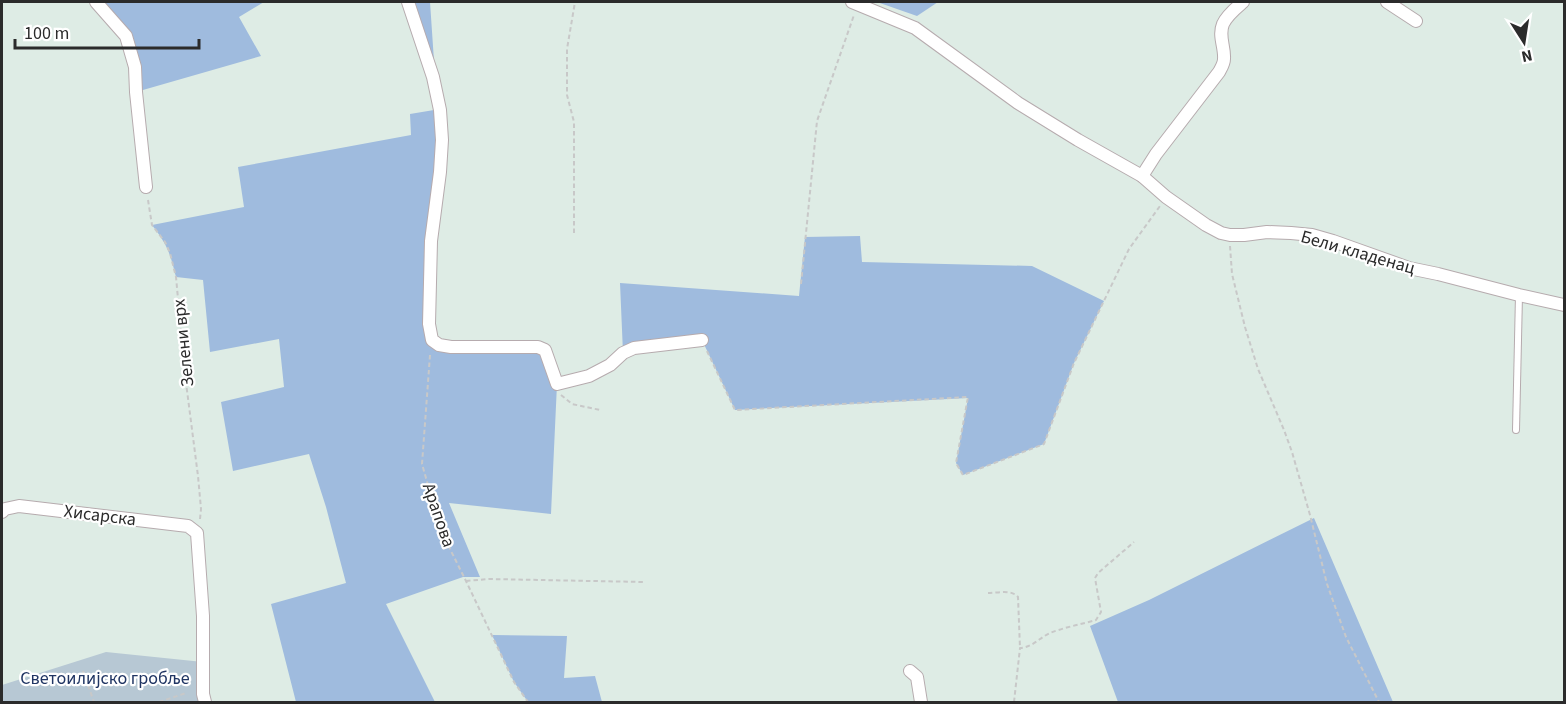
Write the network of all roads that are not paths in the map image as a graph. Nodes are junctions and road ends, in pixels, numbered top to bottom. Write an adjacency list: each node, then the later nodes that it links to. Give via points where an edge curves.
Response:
1 (96, 2): 8 (street, via 126,36 135,67)
2 (408, 2): 11 (street, via 440,110 440,172 431,242 432,340 451,347 538,346 545,350 557,384 589,376 634,348)
3 (1243, 2): 7 (street, via 1223,24 1225,57 1219,72)
4 (1388, 2): 6 (street)
5 (855, 3): 7 (street, Бели кладенац, via 915,28 1018,104)
6 (1416, 21)
7 (1142, 176): 9 (street, Бели кладенац, via 1221,233 1312,235 1391,263)
8 (146, 187)
9 (1518, 296): 10 (street, Бели кладенац); 12 (lane)
10 (1564, 306)
11 (702, 340)
12 (1516, 430)
13 (2, 512): 15 (street, Хисарска, via 19,506 58,510 188,526 197,533)
14 (910, 671): 16 (street, via 917,677)
15 (204, 702)
16 (921, 702)

